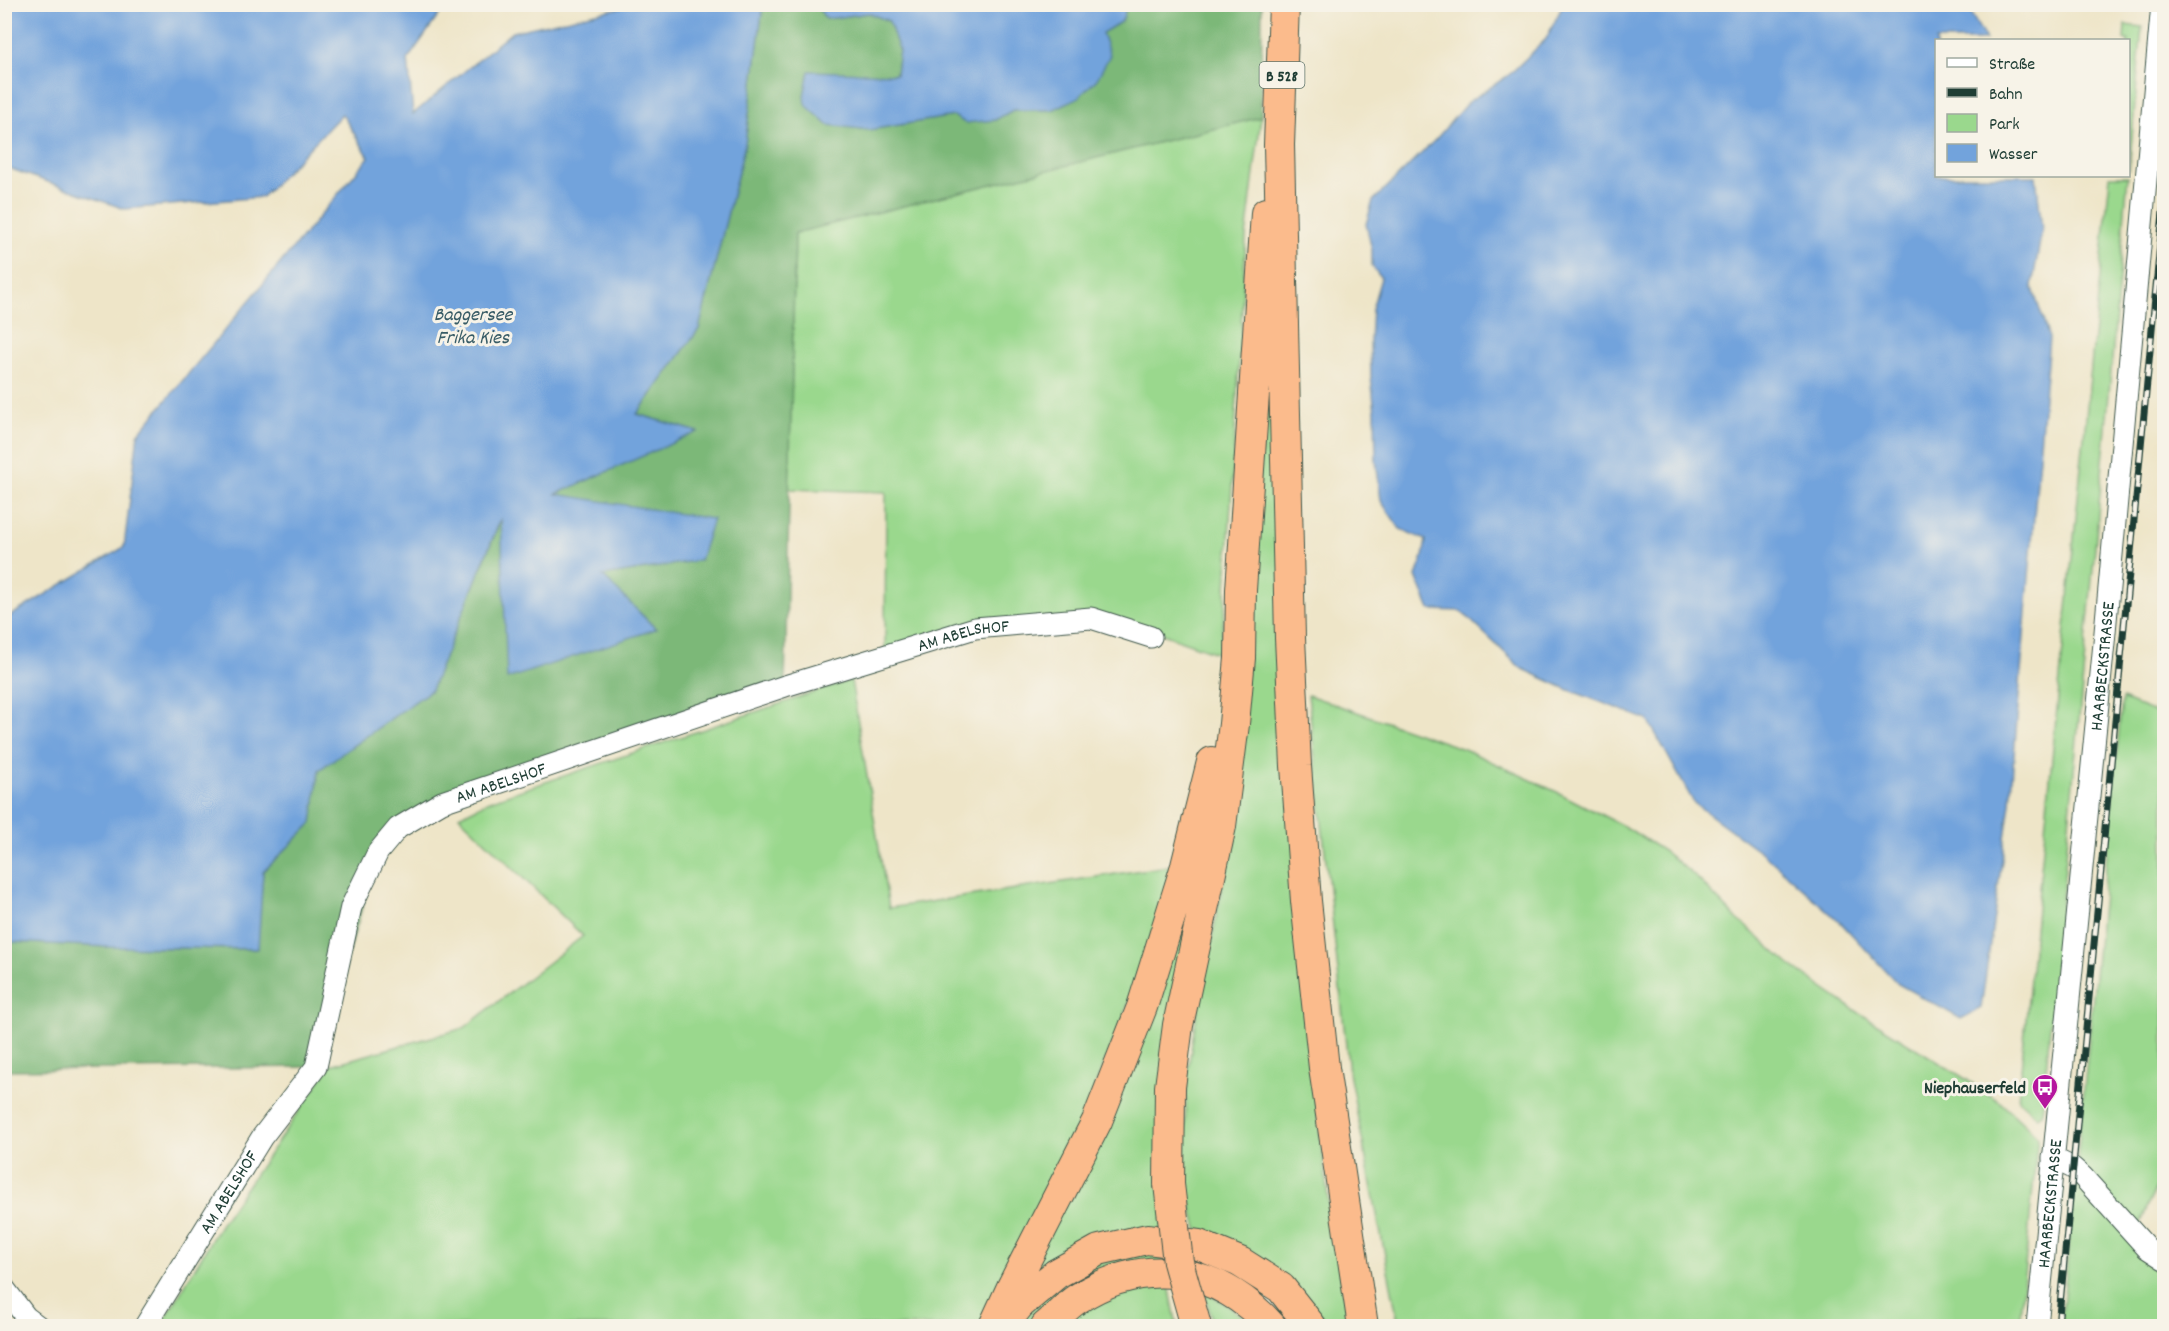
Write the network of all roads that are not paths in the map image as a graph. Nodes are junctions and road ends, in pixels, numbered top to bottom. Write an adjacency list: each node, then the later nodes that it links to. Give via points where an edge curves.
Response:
1 (1284, 4): 3 (highway, B 528)
2 (2162, 4): 6 (street, HAARBECKSTRASSE)
3 (1279, 145): 4 (highway, via 1264,221); 17 (highway, via 1296,765 1324,1068)
4 (1241, 590): 11 (highway, via 1214,756 1186,866 1142,1007 1096,1121); 14 (highway, bridge, via 1240,658 1221,826 1178,1025 1170,1088 1169,1184 1178,1262)
5 (1151, 637): 10 (street, AM ABELSHOF, via 1091,618 975,628 774,690 442,802 398,828 378,852 351,907 316,1067 262,1137)
6 (2054, 1158): 7 (street, via 2082,1176 2147,1248); 18 (street, HAARBECKSTRASSE)
7 (2164, 1259)
8 (4, 1288): 9 (street)
9 (38, 1326)
10 (145, 1326)
11 (994, 1326)
12 (1002, 1326): 16 (highway, via 1020,1304 1056,1274 1099,1250 1147,1239 1199,1245 1240,1262 1281,1288)
13 (1046, 1326): 15 (highway, via 1076,1300 1107,1282 1146,1272 1177,1273 1208,1281 1234,1293)
14 (1196, 1326)
15 (1270, 1326)
16 (1311, 1326)
17 (1363, 1326)
18 (2037, 1326)

